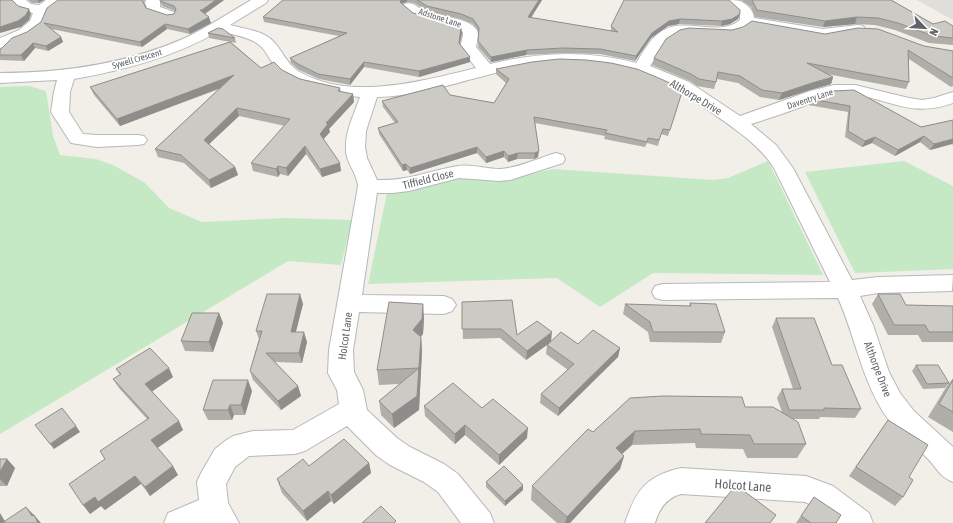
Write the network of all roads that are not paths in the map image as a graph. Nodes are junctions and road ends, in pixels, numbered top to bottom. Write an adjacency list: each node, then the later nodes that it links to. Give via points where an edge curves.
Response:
1 (18, 0): 7 (street, via 26,7)
2 (57, 0): 7 (street)
3 (153, 0): 8 (street, via 154,10)
4 (261, 0): 10 (street, Sywell Crescent)
5 (731, 0): 9 (street, via 744,9)
6 (409, 7): 14 (street, Adstone Lane, via 419,14 462,25 470,30 468,47)
7 (41, 10): 12 (street, via 37,24 31,29)
8 (169, 15)
9 (747, 21): 11 (street, via 823,34 855,29); 13 (street, via 743,26 730,31 688,30 666,34)
10 (217, 26): 15 (street, Sywell Crescent, via 190,41 150,56); 17 (street, Althorpe Drive, via 265,42 282,66 294,75 328,87)
11 (875, 30)
12 (0, 42)
13 (640, 69): 14 (street, Althorpe Drive, via 598,60 567,58 527,61); 19 (street, Althorpe Drive, via 682,86)
14 (487, 71): 17 (street, Althorpe Drive, via 415,89)
15 (67, 75): 16 (street, Sywell Crescent); 20 (street, via 60,112 77,139)
16 (0, 78)
17 (370, 93): 22 (street, Holcot Lane, via 355,150 368,179)
18 (953, 97): 19 (street, Daventry Lane, via 931,105 918,105 897,102 862,90 838,89)
19 (738, 123): 24 (street, Althorpe Drive, via 779,161)
20 (138, 140)
21 (556, 159): 22 (street, Tiffield Close, via 510,174 459,172 409,185)
22 (368, 186): 26 (street, Holcot Lane)
23 (952, 283): 24 (street, via 878,285)
24 (844, 290): 25 (street); 29 (street, Althorpe Drive, via 864,330 876,369 893,405 904,420 939,452)
25 (663, 292)
26 (350, 303): 27 (street); 28 (street, Holcot Lane, via 341,350 341,373 350,390)
27 (444, 305)
28 (352, 409): 30 (street, via 294,442 253,443 235,450 226,458 211,482); 32 (street, via 356,417 387,447 448,483)
29 (953, 469)
30 (219, 515): 31 (street, via 198,516)
31 (178, 523)
32 (480, 523)
33 (640, 523): 34 (street, Holcot Lane, via 651,497 657,490 672,482 681,481 806,489 823,496)
34 (858, 523)

